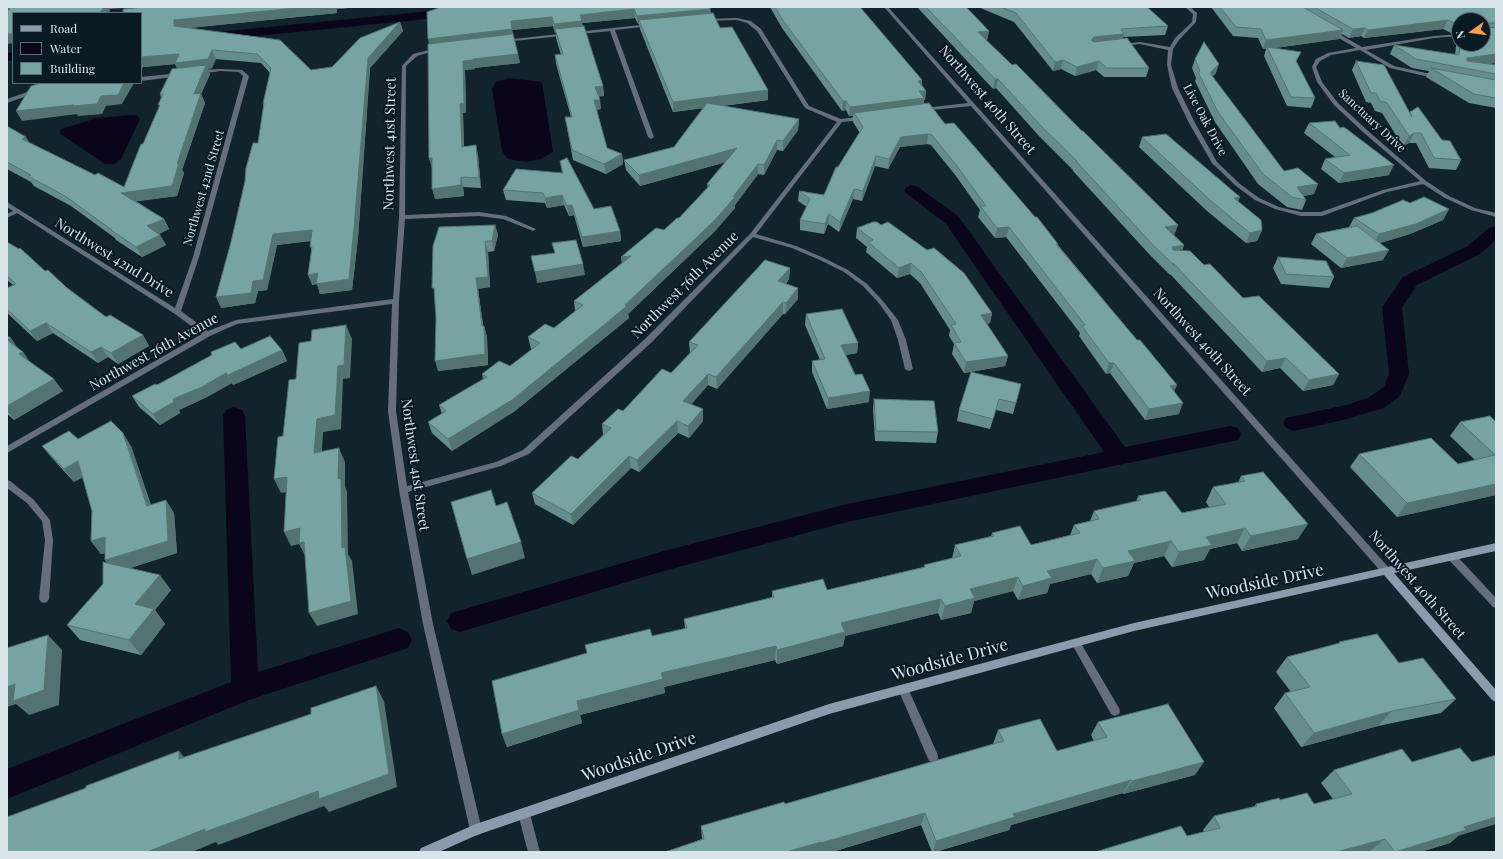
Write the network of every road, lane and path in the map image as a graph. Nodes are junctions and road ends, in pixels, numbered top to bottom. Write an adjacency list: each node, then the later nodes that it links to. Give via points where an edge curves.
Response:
1 (124, 7): 4 (street)
2 (886, 7): 21 (street, Northwest 40th Street)
3 (1187, 7): 13 (street, via 1195,14 1194,22 1176,39)
4 (96, 10)
5 (697, 21): 24 (street, via 737,19 749,22 759,30 807,107)
6 (658, 24): 7 (street)
7 (612, 29): 10 (street); 25 (street)
8 (1329, 30): 14 (street)
9 (1451, 36): 14 (street, Sanctuary Drive)
10 (497, 42)
11 (1113, 46): 13 (street, via 1140,43)
12 (443, 48): 31 (street, Northwest 41st Street, via 416,55 404,66)
13 (1171, 48): 26 (street, Live Oak Drive, via 1169,65 1175,88 1192,124 1215,163 1257,199 1276,208 1301,214 1322,214 1385,191)
14 (1361, 49): 18 (street, via 1392,67); 26 (street, Sanctuary Drive, via 1330,54 1318,60 1314,67 1320,82 1336,104)
15 (192, 73): 35 (street, Northwest 42nd Street, via 240,71 246,76 196,257)
16 (185, 74): 17 (street)
17 (142, 78)
18 (1444, 78)
19 (43, 90): 20 (street)
20 (7, 101)
21 (971, 104): 22 (street); 43 (street, Northwest 40th Street)
22 (917, 111)
23 (871, 117): 24 (street)
24 (840, 121): 33 (street, Northwest 76th Avenue)
25 (651, 137)
26 (1424, 182): 29 (street, Sanctuary Drive, via 1446,197 1473,209)
27 (7, 204): 28 (street, Northwest 42nd Drive)
28 (17, 211): 30 (street); 35 (street, Northwest 42nd Drive)
29 (1496, 215)
30 (7, 216)
31 (402, 217): 32 (street, via 479,214 504,217); 34 (street, Northwest 41st Street)
32 (533, 229)
33 (752, 235): 37 (street, via 794,247 822,259 846,271 865,285 894,320); 40 (street, Northwest 76th Avenue, via 649,340 526,452 498,464)
34 (396, 300): 36 (street, Northwest 76th Avenue, via 236,322); 40 (street, Northwest 41st Street, via 392,411)
35 (177, 312): 36 (street, Northwest 42nd Drive)
36 (207, 334): 38 (street, Northwest 76th Avenue)
37 (909, 369)
38 (7, 450)
39 (7, 483): 44 (street, via 30,501 46,520 49,540)
40 (403, 490): 52 (street, Northwest 41st Street, via 428,624)
41 (1496, 547): 42 (street, Woodside Drive)
42 (1452, 557): 43 (street, Woodside Drive); 45 (street)
43 (1387, 572): 46 (street, Woodside Drive); 48 (street, Northwest 40th Street)
44 (44, 599)
45 (1496, 604)
46 (1076, 642): 47 (street, Woodside Drive); 49 (street)
47 (903, 690): 50 (street); 51 (street, Woodside Drive, via 829,709)
48 (1496, 697)
49 (1115, 710)
50 (933, 757)
51 (524, 814): 52 (street, Woodside Drive); 54 (street)
52 (476, 830): 53 (street, Woodside Drive)
53 (425, 852)
54 (534, 852)

